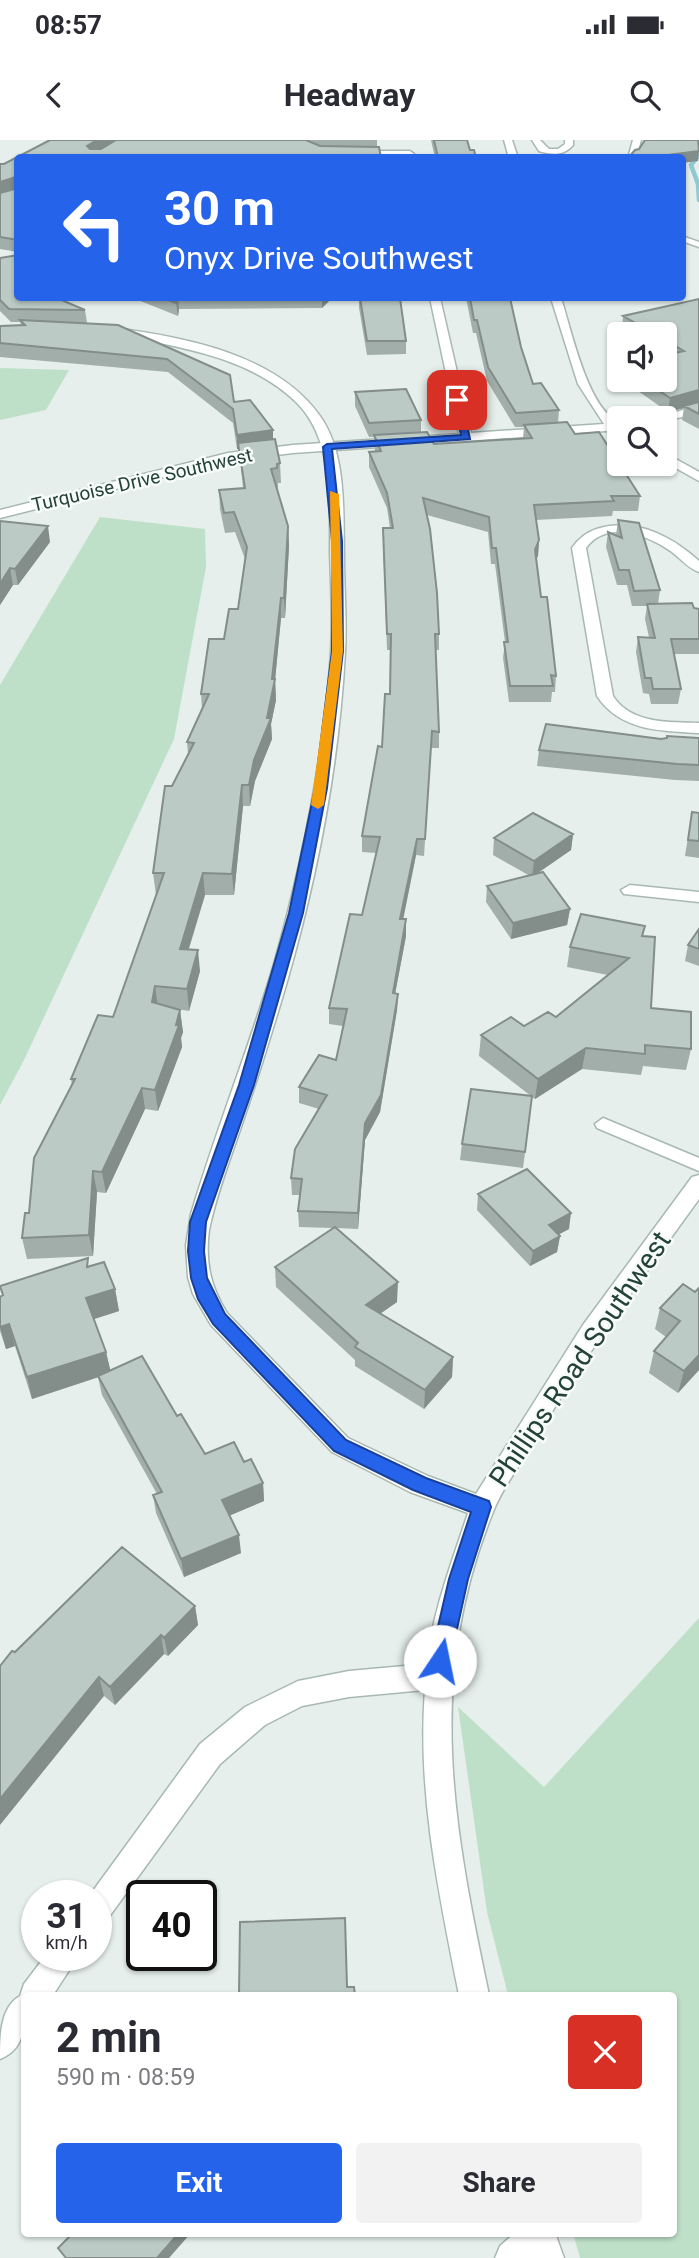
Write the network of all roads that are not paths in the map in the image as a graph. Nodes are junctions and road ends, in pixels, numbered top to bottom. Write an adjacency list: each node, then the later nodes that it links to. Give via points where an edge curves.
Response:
1 (536, 140): 2 (street, via 542,149 552,151 564,150)
2 (569, 140)
3 (344, 153): 4 (street)
4 (366, 154)
5 (436, 301): 12 (street)
6 (557, 301): 10 (street, via 584,385)
7 (106, 331): 13 (street, via 183,342 270,377 316,419)
8 (699, 409): 9 (street)
9 (677, 414)
10 (607, 418)
11 (607, 428): 12 (street, Turquoise Drive Southwest)
12 (467, 438): 13 (street, Turquoise Drive Southwest)
13 (327, 447): 16 (street, Turquoise Drive Southwest, via 206,461); 24 (street, via 337,541 338,651 321,788 296,913 247,1085 198,1222 199,1278 219,1319 340,1445 419,1484)
14 (677, 464): 15 (street)
15 (699, 477)
16 (0, 514)
17 (699, 568): 18 (street, via 660,538 633,530 596,533 579,548 610,706 647,723)
18 (699, 728)
19 (630, 890): 20 (street)
20 (699, 897)
21 (603, 1124): 22 (lane)
22 (699, 1165)
23 (699, 1183): 24 (street, Phillips Road Southwest, via 592,1331)
24 (482, 1507): 25 (street, Phillips Road Southwest, via 459,1579)
25 (438, 1676): 26 (street, via 298,1694 255,1716 210,1754); 29 (street, Phillips Road Southwest, via 441,1811)
26 (112, 1889)
27 (52, 1971): 28 (street)
28 (37, 1992)
29 (473, 1992)
30 (21, 2014): 31 (street)
31 (0, 2044)
32 (541, 2242): 33 (street)
33 (512, 2258)

